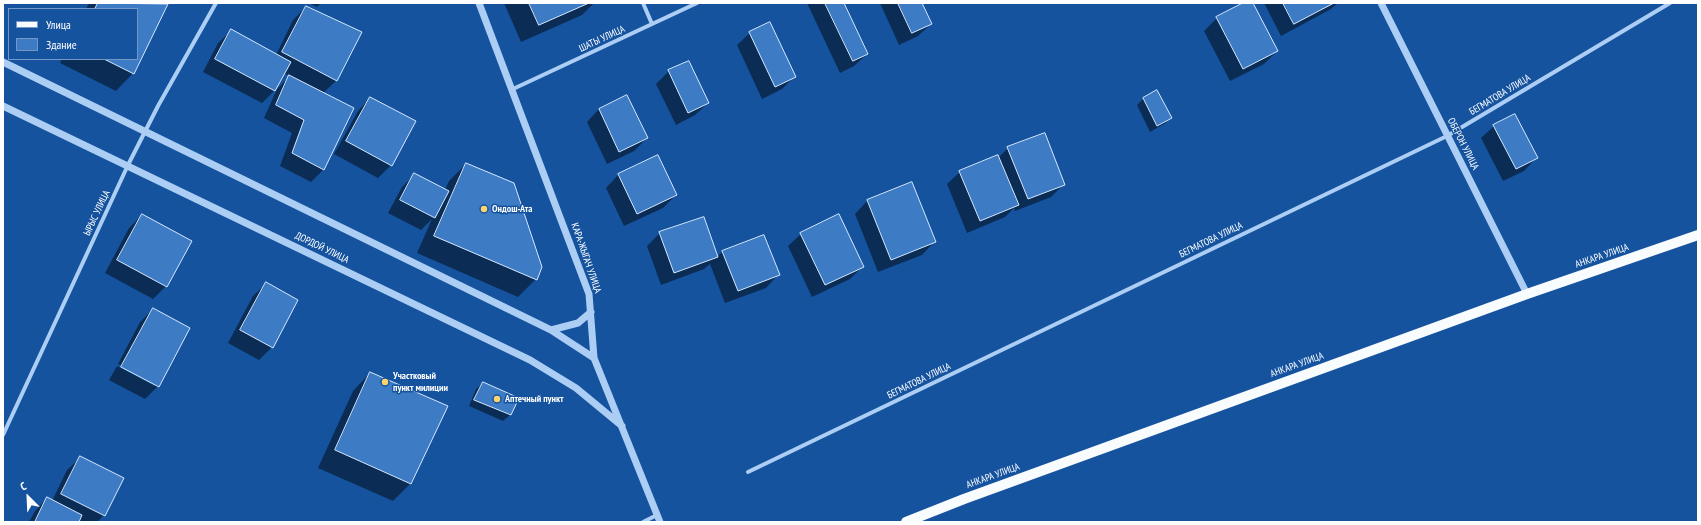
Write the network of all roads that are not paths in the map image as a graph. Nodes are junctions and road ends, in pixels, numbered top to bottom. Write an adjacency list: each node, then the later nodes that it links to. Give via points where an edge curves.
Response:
1 (216, 3): 11 (street, ЫРЫС УЛИЦА)
2 (479, 3): 9 (street, КАРА-ЖЫГАЧ УЛИЦА)
3 (643, 3): 7 (street)
4 (697, 3): 7 (street, ШАТЫ УЛИЦА)
5 (1381, 3): 12 (street, ОБЕРОН УЛИЦА)
6 (1670, 3): 12 (street, БЕГМАТОВА УЛИЦА)
7 (652, 24): 9 (street, ШАТЫ УЛИЦА)
8 (3, 62): 11 (street)
9 (513, 89): 16 (street, КАРА-ЖЫГАЧ УЛИЦА, via 589,294)
10 (3, 106): 13 (street, ДОРДОЙ УЛИЦА)
11 (145, 132): 13 (street, ЫРЫС УЛИЦА); 17 (street)
12 (1447, 136): 15 (street, ОБЕРОН УЛИЦА); 21 (street, БЕГМАТОВА УЛИЦА)
13 (128, 165): 19 (street, ДОРДОЙ УЛИЦА, via 530,360 576,388); 20 (street, ЫРЫС УЛИЦА)
14 (1698, 235): 15 (main road, АНКАРА УЛИЦА)
15 (1526, 294): 24 (main road, АНКАРА УЛИЦА)
16 (591, 312): 17 (street, via 578,323); 18 (street, КАРА-ЖЫГАЧ УЛИЦА)
17 (551, 330): 18 (street)
18 (594, 358): 19 (street, КАРА-ЖЫГАЧ УЛИЦА)
19 (622, 426): 22 (street, КАРА-ЖЫГАЧ УЛИЦА)
20 (3, 435)
21 (748, 472)
22 (659, 519): 23 (street)
23 (643, 522)
24 (906, 522)

